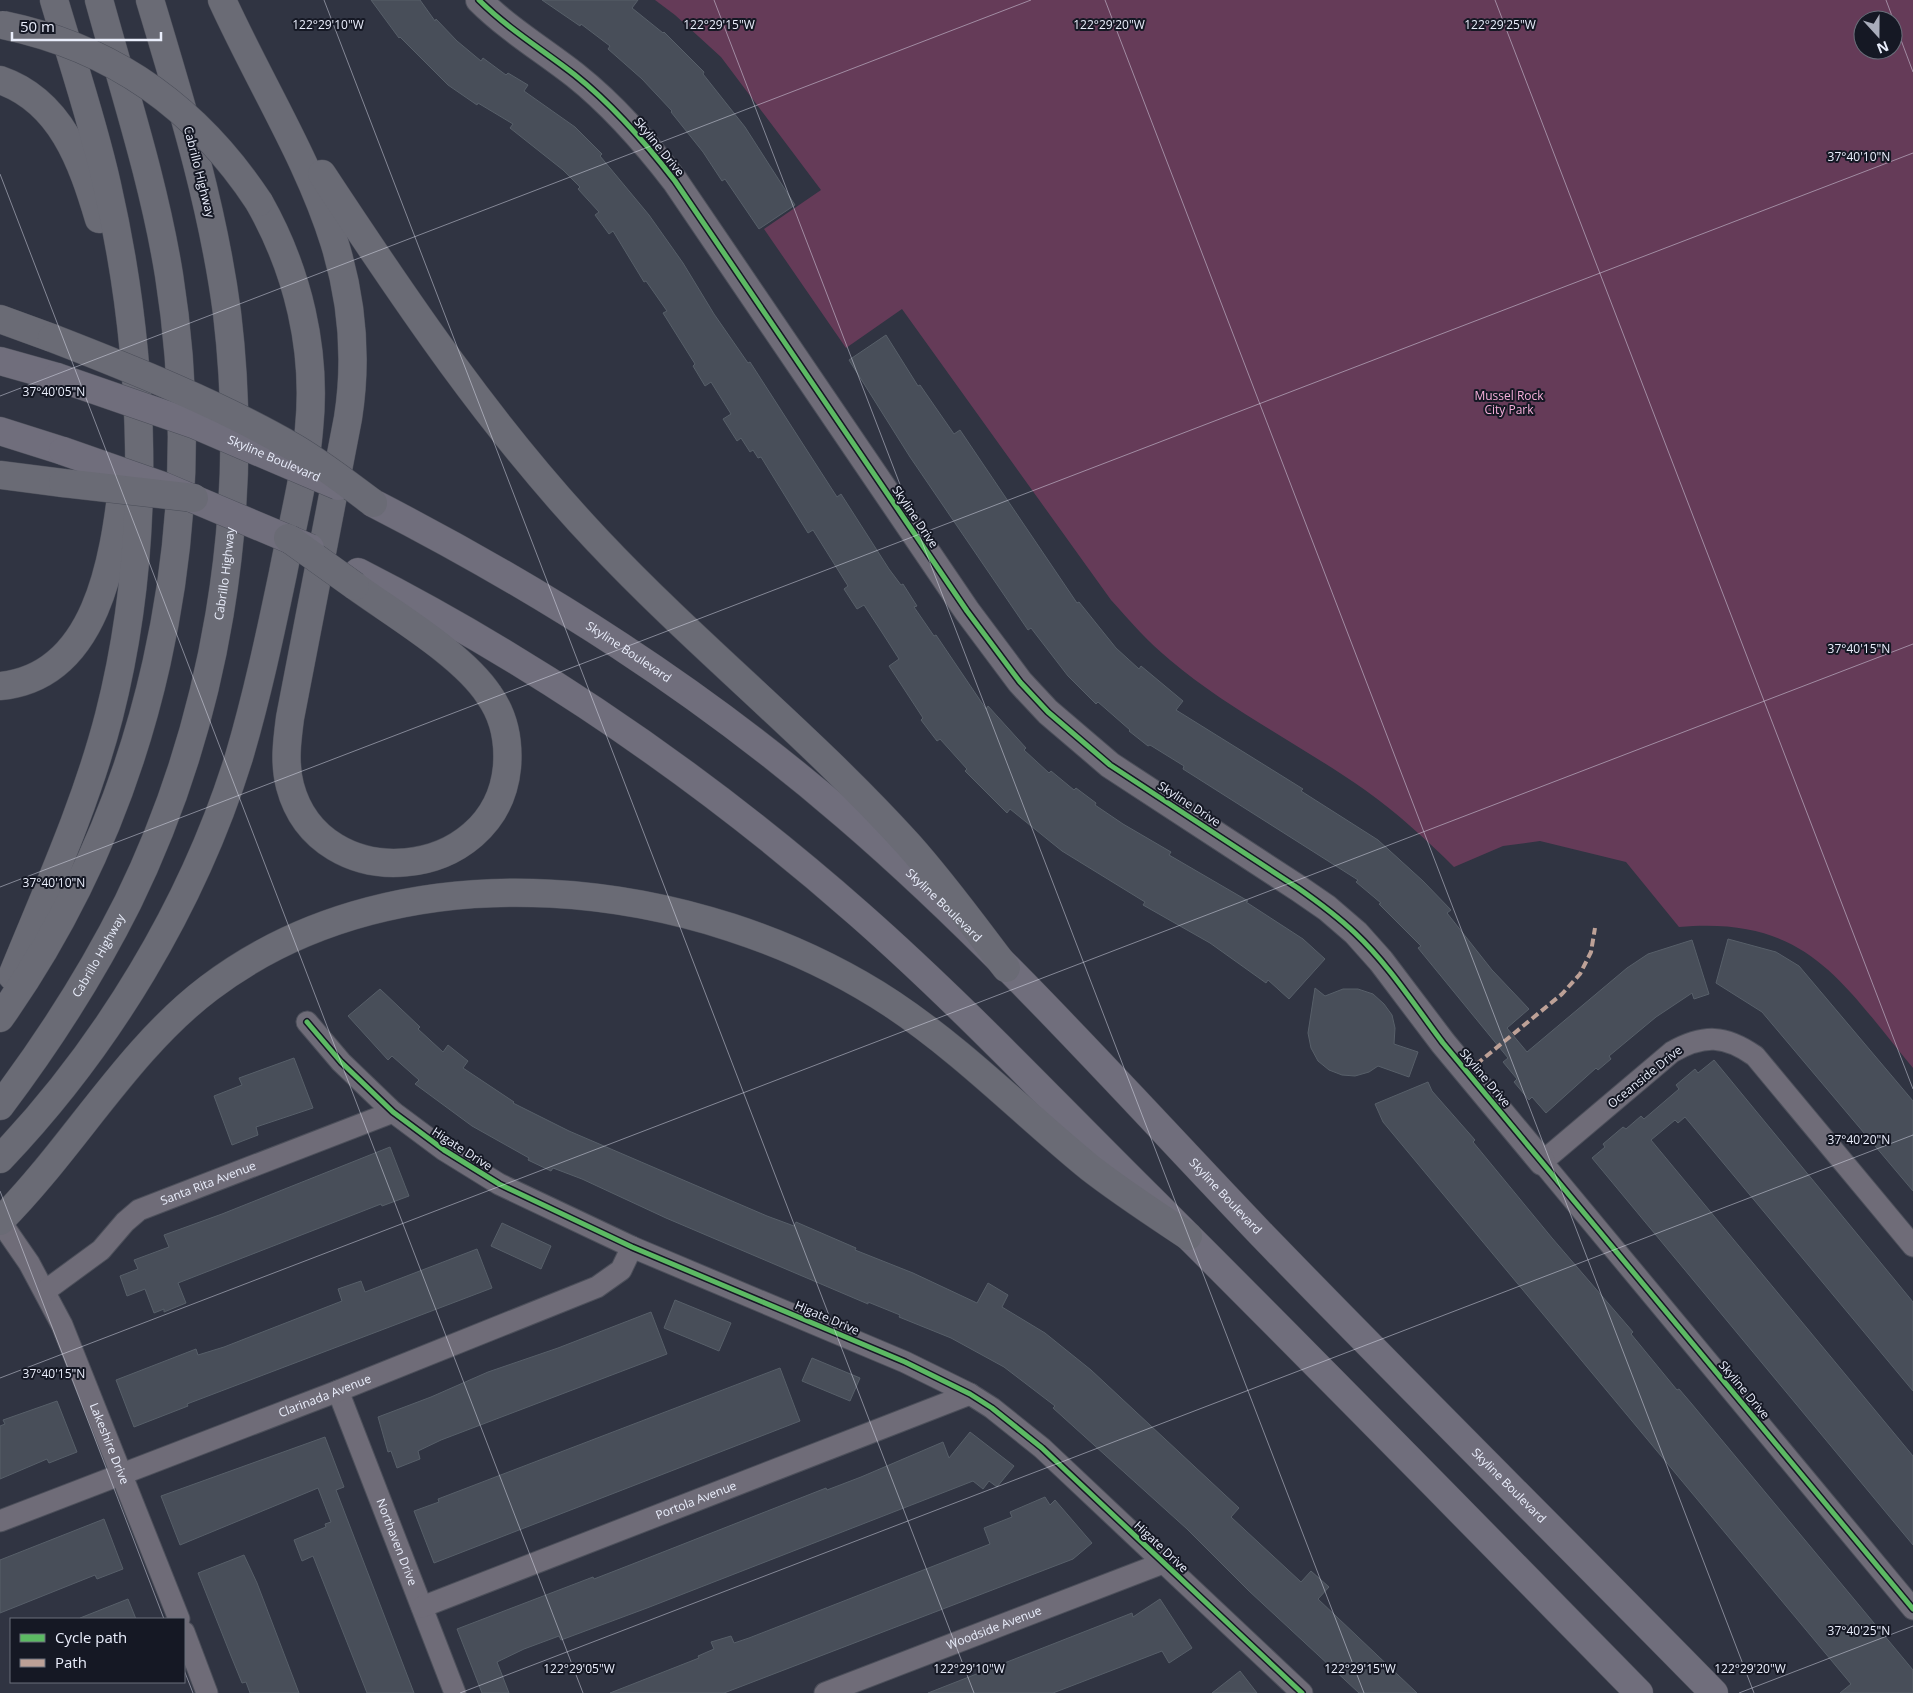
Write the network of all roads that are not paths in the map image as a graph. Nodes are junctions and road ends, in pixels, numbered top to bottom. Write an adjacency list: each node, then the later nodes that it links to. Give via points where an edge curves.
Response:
1 (54, 0): 10 (highway, via 108,188)
2 (99, 0): 22 (highway, via 152,191 169,275 182,400 179,523 160,650 126,773 76,890 35,965)
3 (150, 0): 24 (highway, Cabrillo Highway, via 204,187 226,313 234,446 225,570 202,698 178,780 147,859 90,974)
4 (222, 0): 7 (highway)
5 (479, 0): 27 (street, Skyline Drive, via 519,35 576,76 652,152 967,611 1026,688 1080,741 1110,765 1298,888 1356,933)
6 (1, 25): 26 (highway, bridge, via 70,44 100,56 137,78 174,104 236,169 259,202 280,242 294,282 307,343 311,392 305,463 261,676 224,800 173,914 108,1024 62,1086)
7 (243, 42): 18 (highway, via 326,216 342,265 353,331 348,418 290,718 286,749 290,785 306,820 336,846 374,861 405,864 421,861 464,841 486,818 506,774 505,732 497,706 475,676); 20 (highway, via 321,172 399,292 460,377 535,469 625,570 901,836)
8 (0, 80): 10 (highway, via 40,102 68,139 93,202)
9 (0, 318): 16 (highway, bridge, via 147,377 267,434 311,459)
10 (130, 328): 12 (highway)
11 (0, 361): 16 (main road, Skyline Boulevard, bridge, via 57,377 201,427)
12 (136, 383): 19 (highway, via 115,531 93,613 78,643 54,667 24,682); 21 (highway, via 136,534 127,626 117,682 81,806)
13 (0, 431): 15 (main road, bridge)
14 (0, 475): 15 (highway, bridge)
15 (194, 498): 17 (main road, bridge)
16 (373, 503): 20 (main road, Skyline Boulevard, via 526,585 641,658 713,709 851,820)
17 (288, 538): 18 (highway, bridge)
18 (356, 579): 29 (main road, via 445,618 536,671 619,726 736,811 892,943)
19 (0, 686)
20 (1006, 968): 47 (main road, Skyline Boulevard, via 1297,1270)
21 (0, 1005)
22 (0, 1018)
23 (307, 1022): 25 (street, Higate Drive, via 341,1062)
24 (0, 1106)
25 (393, 1112): 31 (street, Higate Drive, via 444,1150 499,1184); 32 (street, Santa Rita Avenue, via 139,1210 101,1250)
26 (0, 1159)
27 (1542, 1162): 30 (street, Oceanside Drive, via 1672,1052 1689,1043 1723,1040 1740,1045 1755,1056); 39 (street, Skyline Drive)
28 (0, 1221): 29 (highway, via 62,1152 142,1052 173,1019 227,976 283,943 347,918 410,903 493,894 580,896 660,908 720,924 786,948 892,1004 943,1042 1092,1169); 32 (street, Lakeshire Drive)
29 (1188, 1236): 46 (main road)
30 (1913, 1246)
31 (632, 1247): 33 (street, Clarinada Avenue, via 621,1270 596,1287); 34 (street, Higate Drive, via 905,1362)
32 (45, 1291): 35 (street, Lakeshire Drive, via 72,1348)
33 (338, 1391): 35 (street, Clarinada Avenue); 38 (street, Northaven Drive)
34 (970, 1394): 37 (street, Higate Drive, via 1026,1434); 38 (street, Portola Avenue)
35 (122, 1474): 36 (street, Clarinada Avenue); 40 (street, Lakeshire Drive)
36 (0, 1521)
37 (1163, 1563): 44 (street, Woodside Avenue); 45 (street, Higate Drive)
38 (422, 1607): 43 (street, Northaven Drive)
39 (1913, 1609)
40 (179, 1618)
41 (185, 1635): 42 (street)
42 (204, 1692)
43 (455, 1693)
44 (825, 1693)
45 (1302, 1693)
46 (1639, 1693)
47 (1714, 1693)

